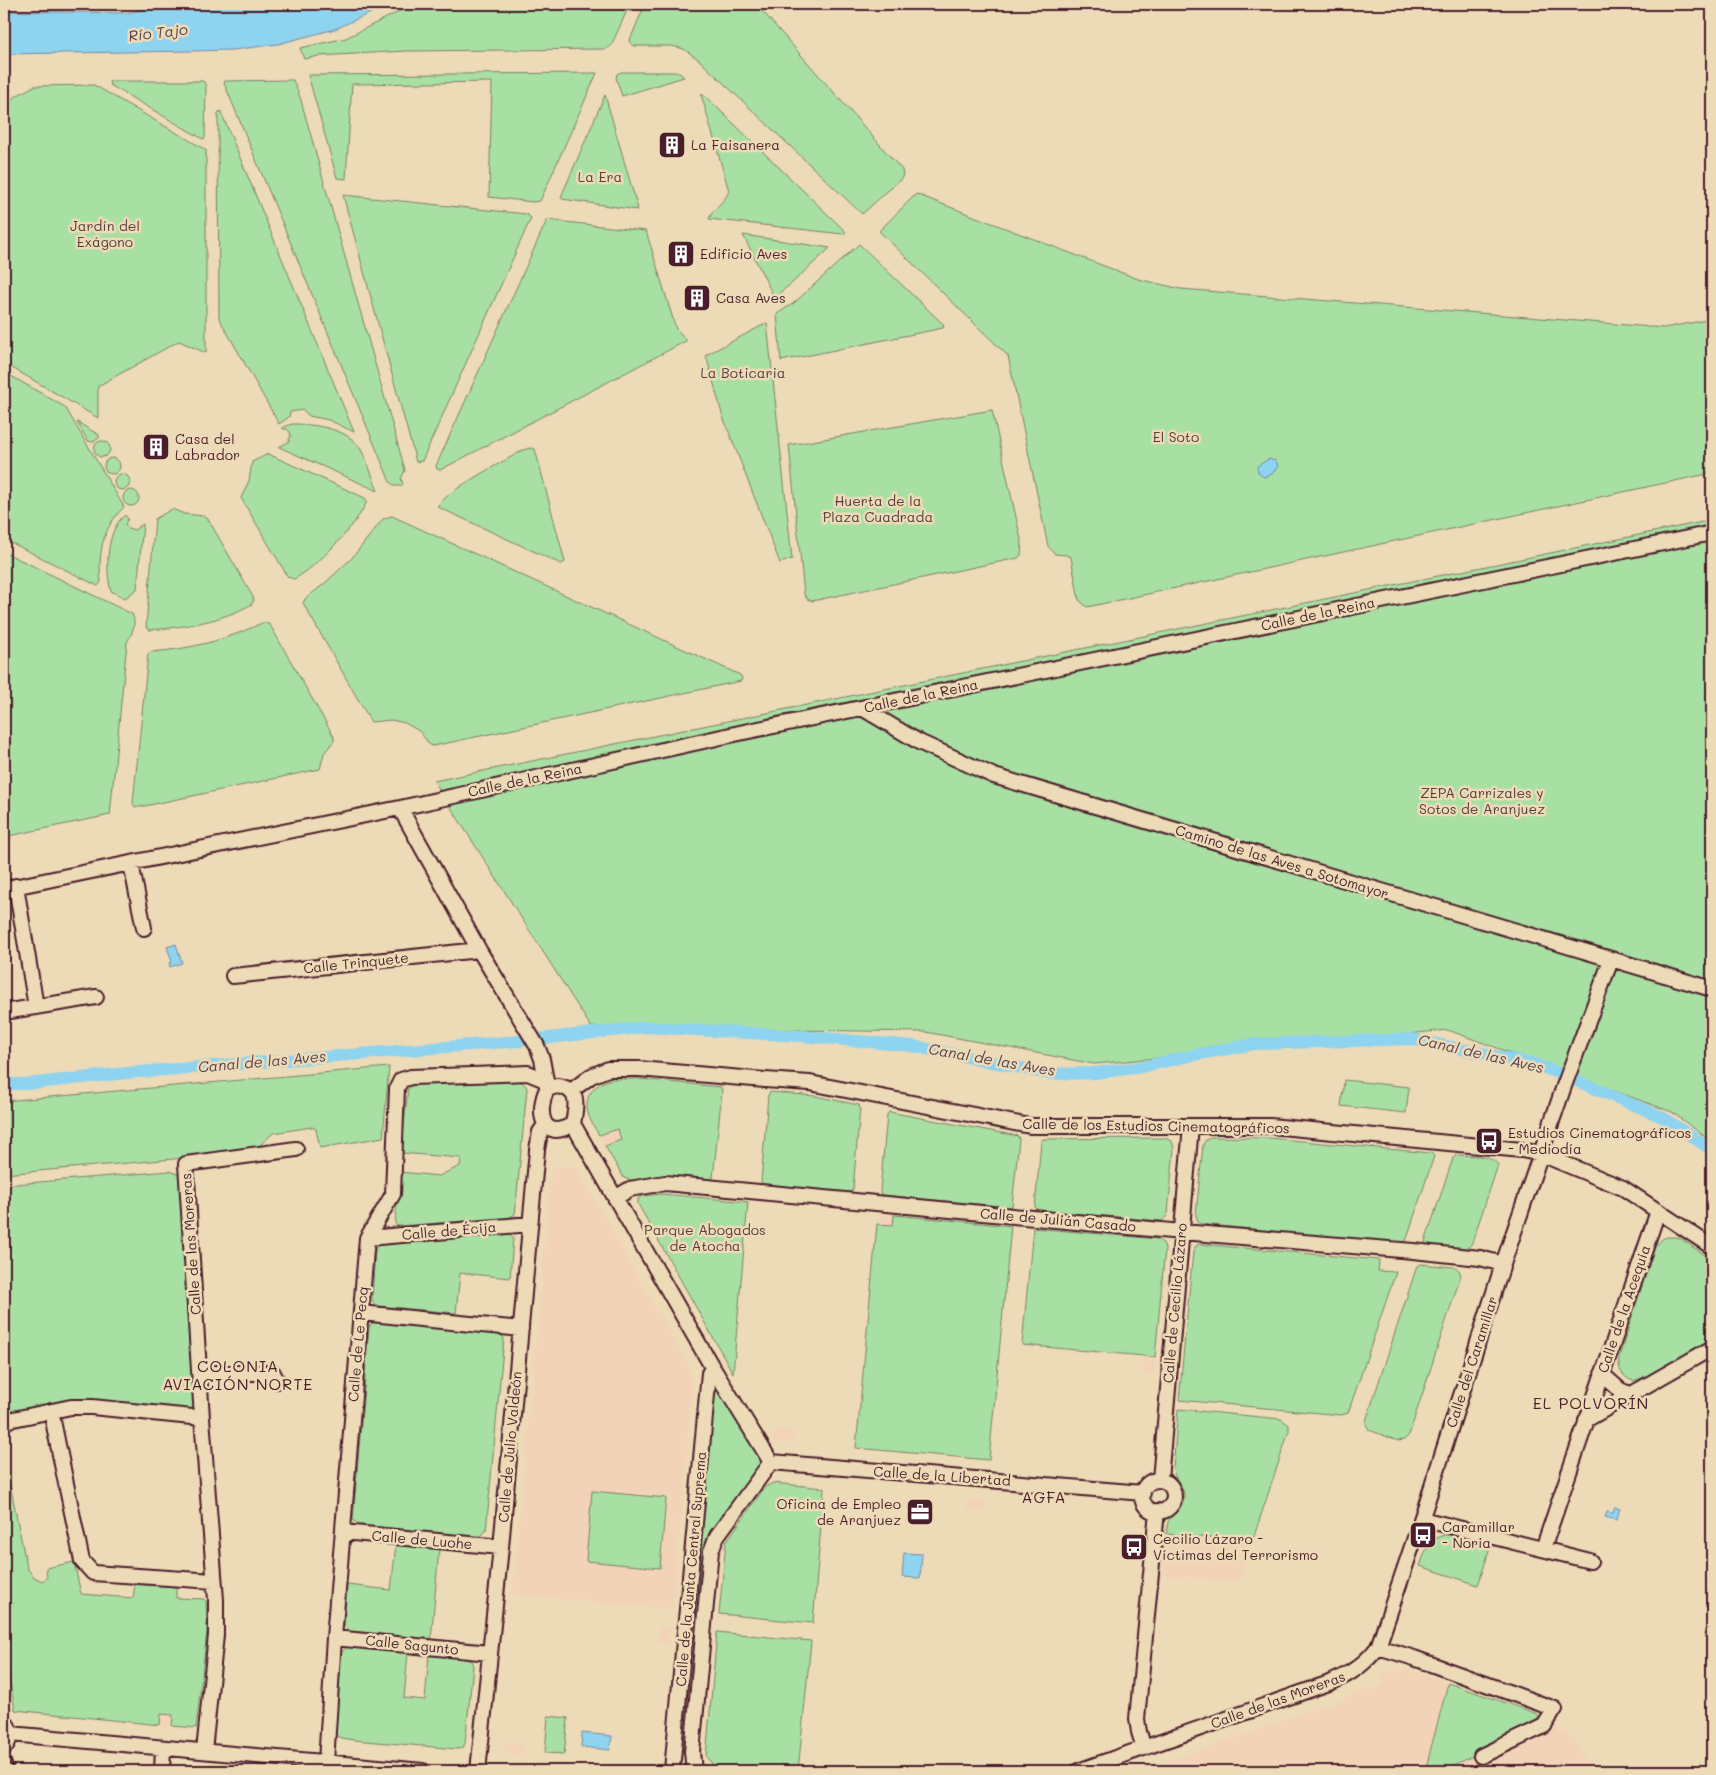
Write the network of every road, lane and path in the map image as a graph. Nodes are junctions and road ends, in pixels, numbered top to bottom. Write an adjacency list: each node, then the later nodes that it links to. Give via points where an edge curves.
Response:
1 (1712, 533): 2 (street, Calle de la Reina)
2 (862, 708): 3 (street, Calle de la Reina); 8 (street, Camino de las Aves a Sotomayor, via 919,742 994,776)
3 (400, 808): 4 (street, Calle de la Reina); 7 (street)
4 (131, 864): 5 (street, Calle de la Reina); 6 (street)
5 (10, 888): 12 (street, Calle de la Reina)
6 (144, 928)
7 (479, 950): 9 (street, Calle Trinquete); 14 (street, via 537,1046)
8 (1610, 960): 10 (street, Camino de las Aves a Sotomayor); 20 (street, Calle del Caramillar)
9 (233, 976)
10 (1712, 989)
11 (96, 997): 12 (street)
12 (36, 1007): 13 (street)
13 (4, 1012)
14 (546, 1084): 15 (street, via 566,1087); 17 (street, via 541,1117); 25 (street, Calle de Le Pecq, via 528,1073 401,1080 397,1088 393,1194)
15 (571, 1091): 16 (street, via 576,1104); 18 (street, Calle de los Estudios Cinematográficos, via 591,1076 608,1069 639,1068 810,1083 1030,1126)
16 (573, 1124): 17 (street, via 557,1130); 21 (street)
17 (545, 1125): 23 (street, Calle de Julio Valdeón, via 540,1132 537,1150)
18 (1191, 1126): 20 (street, Calle de los Estudios Cinematográficos, via 1270,1126); 24 (street, Calle de Cecilio Lázaro)
19 (296, 1149): 32 (street, Calle de las Moreras, via 186,1164)
20 (1541, 1154): 22 (street, Calle de los Estudios Cinematográficos, via 1623,1188); 27 (street, Calle del Caramillar)
21 (615, 1198): 24 (street, Calle de Julián Casado, via 630,1189 665,1183); 31 (street)
22 (1658, 1211): 26 (street, Calle de los Estudios Cinematográficos); 33 (street, Calle de la Acequia)
23 (530, 1224): 25 (street, Calle de Écija); 29 (street, Calle de Julio Valdeón)
24 (1182, 1232): 27 (street, Calle de Julián Casado, via 1412,1251 1480,1258); 41 (street, Calle de Cecilio Lázaro)
25 (367, 1238): 28 (street, Calle de Le Pecq)
26 (1712, 1247)
27 (1504, 1264): 44 (street, Calle del Caramillar)
28 (361, 1313): 29 (street); 45 (street, Calle de Le Pecq)
29 (521, 1328): 46 (street, Calle de Julio Valdeón)
30 (1712, 1348): 35 (street)
31 (714, 1370): 40 (street); 67 (street, Calle de la Junta Central Suprema, via 709,1373)
32 (199, 1373): 34 (street, via 273,1373); 37 (street, Calle de las Moreras)
33 (1602, 1374): 35 (street, via 1620,1390); 38 (street, Calle de la Acequia)
34 (277, 1381)
35 (1632, 1395): 38 (street)
36 (51, 1411): 37 (street, via 92,1407); 39 (street); 49 (street, via 82,1561 93,1573)
37 (202, 1418): 49 (street, Calle de las Moreras)
38 (1586, 1420): 47 (street, Calle de la Acequia)
39 (4, 1421)
40 (771, 1462): 42 (street, Calle de la Libertad); 68 (street, Calle de la Junta Central Suprema, via 717,1536 711,1551)
41 (1160, 1480): 42 (street, via 1149,1483); 43 (street, via 1170,1486 1174,1497 1168,1508)
42 (1143, 1493): 43 (street, via 1146,1505)
43 (1157, 1511): 57 (street, via 1138,1720)
44 (1422, 1519): 47 (street); 51 (street, Calle del Caramillar)
45 (343, 1532): 46 (street, Calle de Luohe); 50 (street, Calle de Le Pecq)
46 (501, 1547): 52 (street, Calle de Julio Valdeón)
47 (1543, 1549): 48 (street)
48 (1590, 1561)
49 (214, 1581): 58 (street, Calle de las Moreras, via 216,1635)
50 (334, 1638): 52 (street, Calle Sagunto); 60 (street, Calle de Le Pecq)
51 (1378, 1647): 57 (street, Calle de las Moreras, via 1358,1668 1332,1682); 59 (street, via 1555,1709 1544,1726)
52 (490, 1653): 66 (street, Calle de Julio Valdeón)
53 (4, 1720): 54 (street)
54 (10, 1734): 55 (street); 56 (street)
55 (4, 1748)
56 (163, 1748): 58 (street); 64 (street)
57 (1144, 1748): 69 (street, Calle de las Moreras)
58 (204, 1751): 60 (street)
59 (1481, 1756)
60 (326, 1762): 62 (street)
61 (4, 1764): 63 (street)
62 (360, 1768): 65 (street)
63 (5, 1771)
64 (162, 1771)
65 (423, 1771)
66 (478, 1771)
67 (671, 1771): 68 (street)
68 (692, 1771)
69 (1078, 1771)

